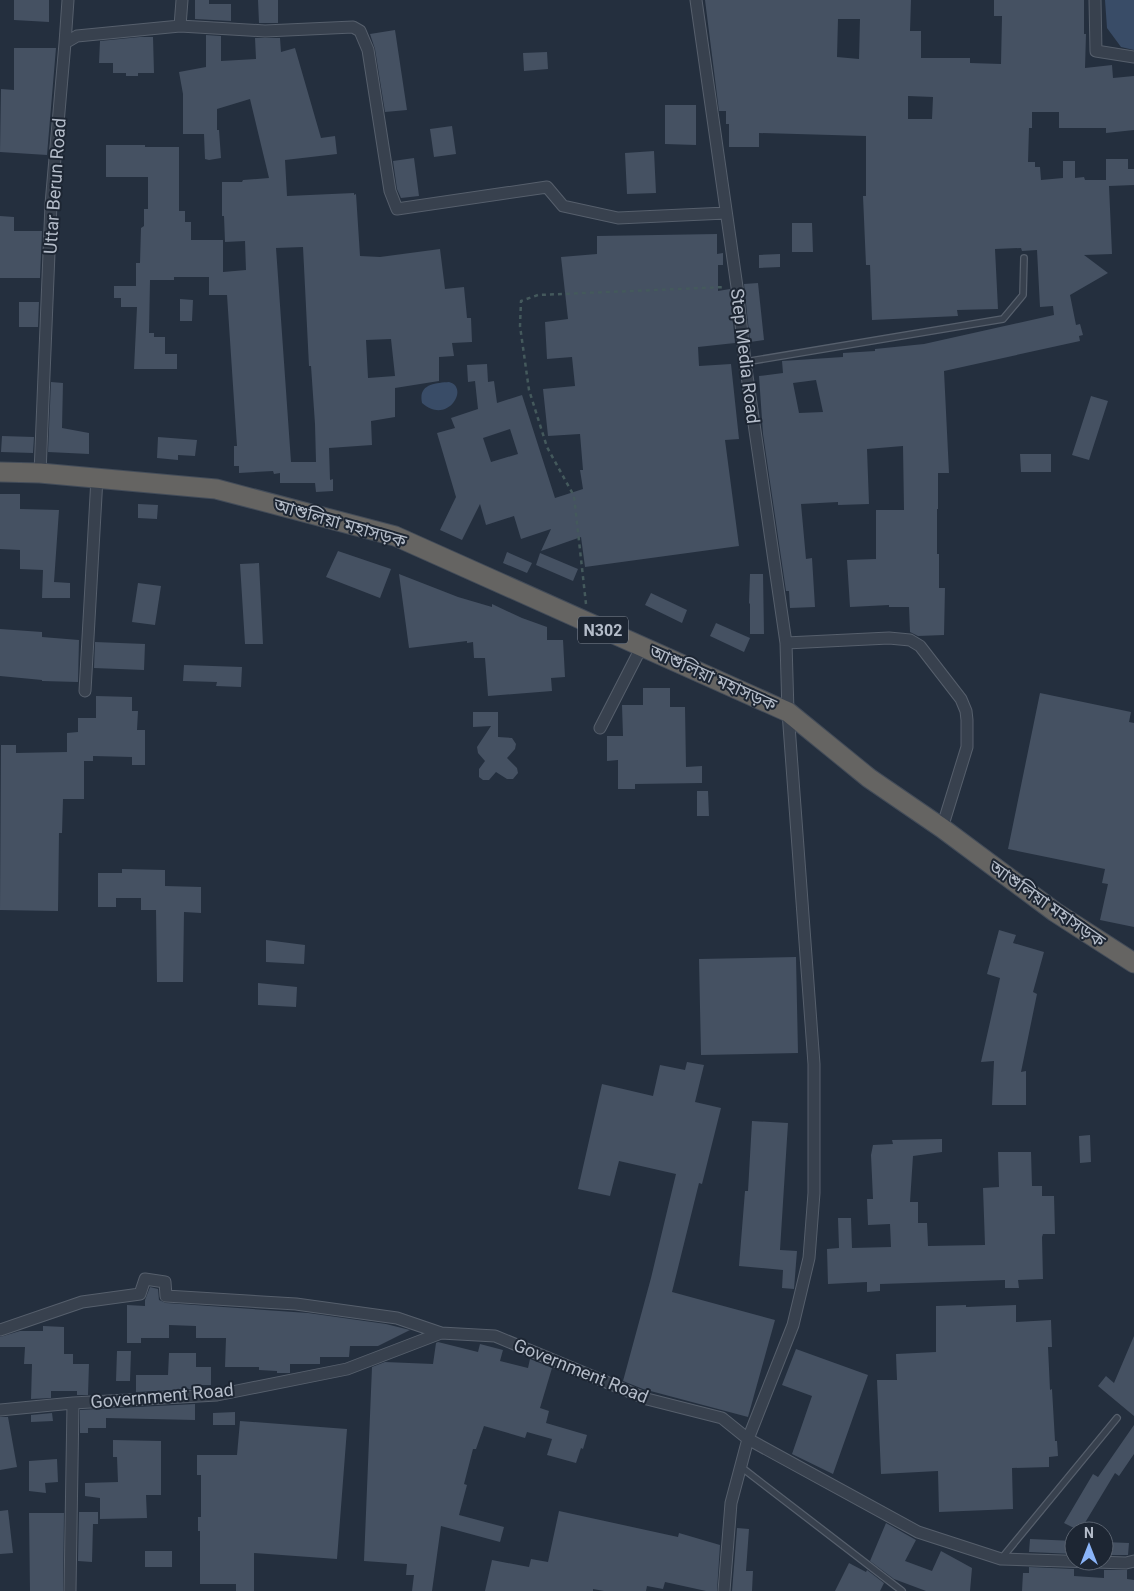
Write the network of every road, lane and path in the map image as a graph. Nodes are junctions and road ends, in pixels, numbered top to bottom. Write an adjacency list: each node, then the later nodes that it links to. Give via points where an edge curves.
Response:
1 (68, 0): 6 (street, Uttar Berun Road)
2 (182, 0): 5 (street)
3 (696, 0): 8 (street, Step Media Road)
4 (1095, 0): 7 (street, via 1096,51)
5 (180, 26): 6 (street, via 77,36); 8 (street, via 264,31 353,27 360,31 368,50 390,192 397,209 546,187 563,206 618,218)
6 (65, 43): 13 (street, Uttar Berun Road, via 51,204)
7 (1134, 57)
8 (726, 214): 10 (street, Step Media Road)
9 (1024, 258): 11 (lane, via 1023,295 1003,319)
10 (737, 287): 11 (street, Step Media Road); 15 (path, via 538,295 521,302 520,326 529,390 547,447 574,496)
11 (745, 362): 16 (street, Step Media Road)
12 (0, 472): 13 (highway, আশুলিয়া মহাসড়ক / N302)
13 (40, 473): 14 (highway, আশুলিয়া মহাসড়ক / N302)
14 (97, 478): 15 (highway, আশুলিয়া মহাসড়ক / N302, via 216,489 395,536); 18 (street)
15 (588, 624): 17 (highway, আশুলিয়া মহাসড়ক / N302)
16 (786, 642): 19 (street, Step Media Road); 21 (street, via 888,638 910,640 920,646 961,699 966,711 966,747)
17 (642, 646): 19 (highway, আশুলিয়া মহাসড়ক / N302); 20 (street)
18 (85, 691)
19 (788, 712): 21 (highway, আশুলিয়া মহাসড়ক / N302, via 869,778); 28 (street, Step Media Road, via 814,1064 814,1193 809,1258 793,1325)
20 (600, 728)
21 (942, 828): 22 (highway, আশুলিয়া মহাসড়ক / N302, via 1055,912)
22 (1134, 964)
23 (0, 1330): 24 (street, via 82,1302 140,1294 145,1279 165,1282 166,1296 296,1304 397,1318)
24 (441, 1333): 25 (street, Government Road, via 347,1369 217,1395); 28 (street, Government Road, via 495,1336 647,1399 722,1418)
25 (73, 1403): 26 (street, Government Road); 32 (street)
26 (0, 1410)
27 (1117, 1418): 30 (lane)
28 (748, 1439): 29 (street, Step Media Road); 30 (street, Government Road, via 918,1532)
29 (741, 1467): 33 (street, Step Media Road, via 731,1503); 34 (lane)
30 (1001, 1559): 31 (street, Government Road)
31 (1134, 1561)
32 (70, 1591)
33 (724, 1591)
34 (902, 1591)

